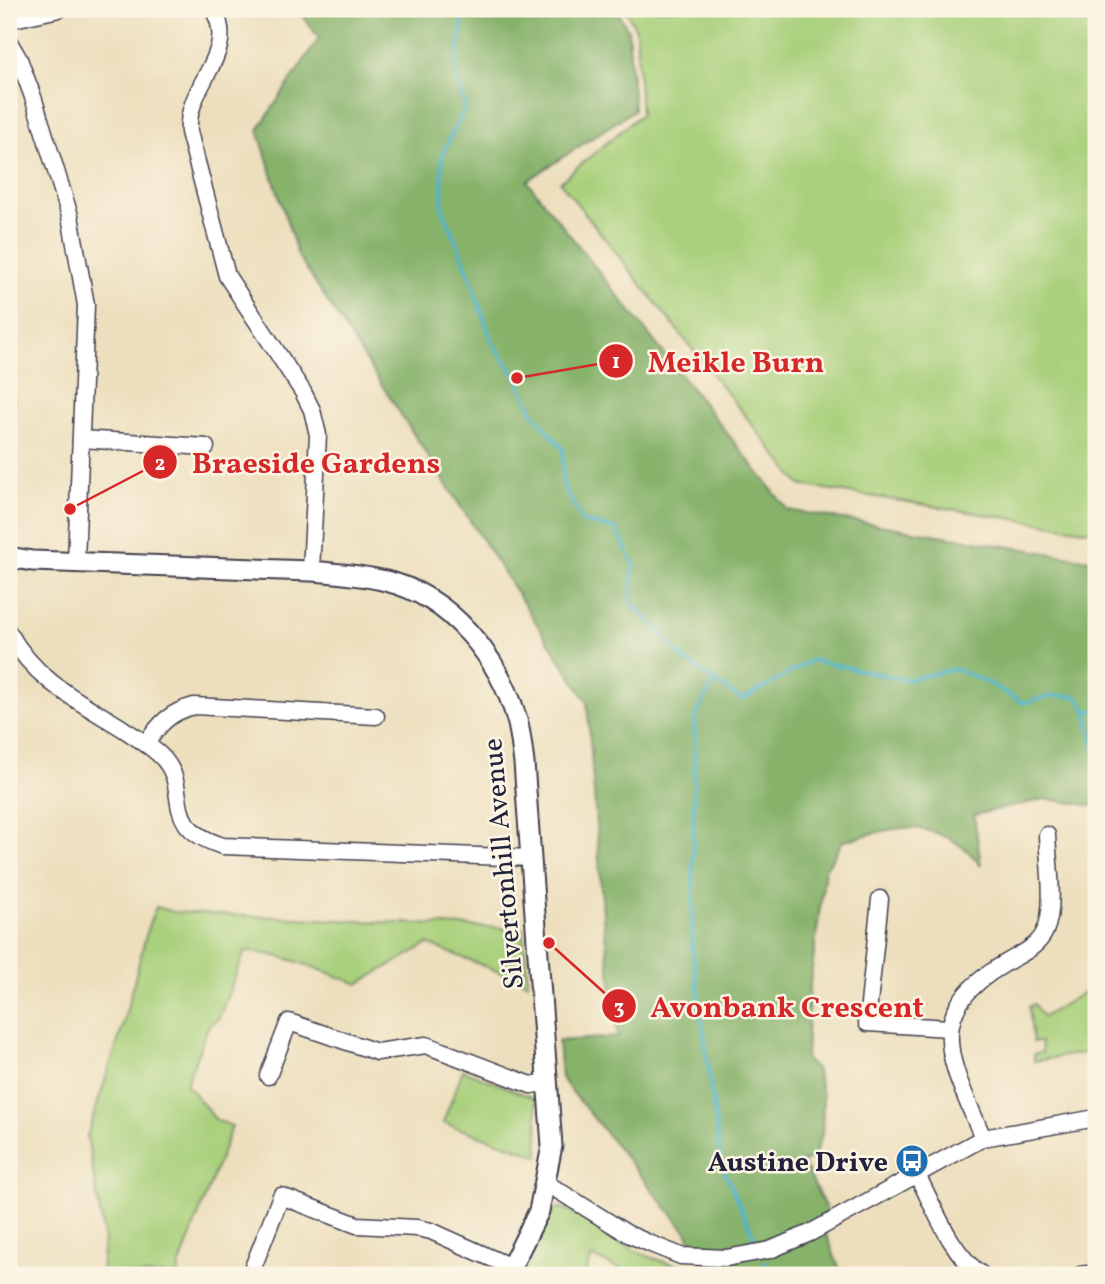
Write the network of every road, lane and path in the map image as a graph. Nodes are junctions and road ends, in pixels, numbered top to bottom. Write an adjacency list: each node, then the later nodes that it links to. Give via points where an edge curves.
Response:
1 (59, 9): 3 (street)
2 (213, 9): 9 (street, via 222,42 191,103 189,132 227,276 313,410 318,435)
3 (9, 20)
4 (9, 42): 5 (street, via 33,97 70,216 86,305)
5 (81, 439): 6 (street); 8 (street)
6 (206, 447)
7 (9, 557): 8 (street, Silvertonhill Avenue)
8 (76, 562): 9 (street, Silvertonhill Avenue)
9 (311, 571): 14 (street, Silvertonhill Avenue, via 388,581 420,594 457,620 477,642 501,681 517,720)
10 (9, 633): 12 (street, via 39,674)
11 (376, 716): 12 (street, via 194,706 165,718)
12 (146, 744): 14 (street, via 163,757 173,774 188,827 203,840 223,846)
13 (1047, 835): 16 (street, via 1050,911 1045,932 1032,947 974,983 962,996)
14 (531, 858): 18 (street, Silvertonhill Avenue)
15 (880, 899): 16 (street, via 867,1023)
16 (949, 1028): 20 (street, via 953,1062)
17 (268, 1076): 18 (street, via 289,1022 377,1052 426,1045 531,1085)
18 (548, 1082): 22 (street, Silvertonhill Avenue, via 552,1146)
19 (1096, 1118): 20 (street)
20 (983, 1138): 21 (street)
21 (917, 1175): 22 (street, via 770,1251 726,1258 681,1256 651,1244); 26 (street, via 964,1260)
22 (547, 1183): 23 (street, Silvertonhill Avenue, via 539,1211)
23 (507, 1271): 25 (street, via 431,1231 357,1225 281,1196)
24 (1096, 1273): 27 (street)
25 (250, 1275)
26 (982, 1275)
27 (1080, 1275)

